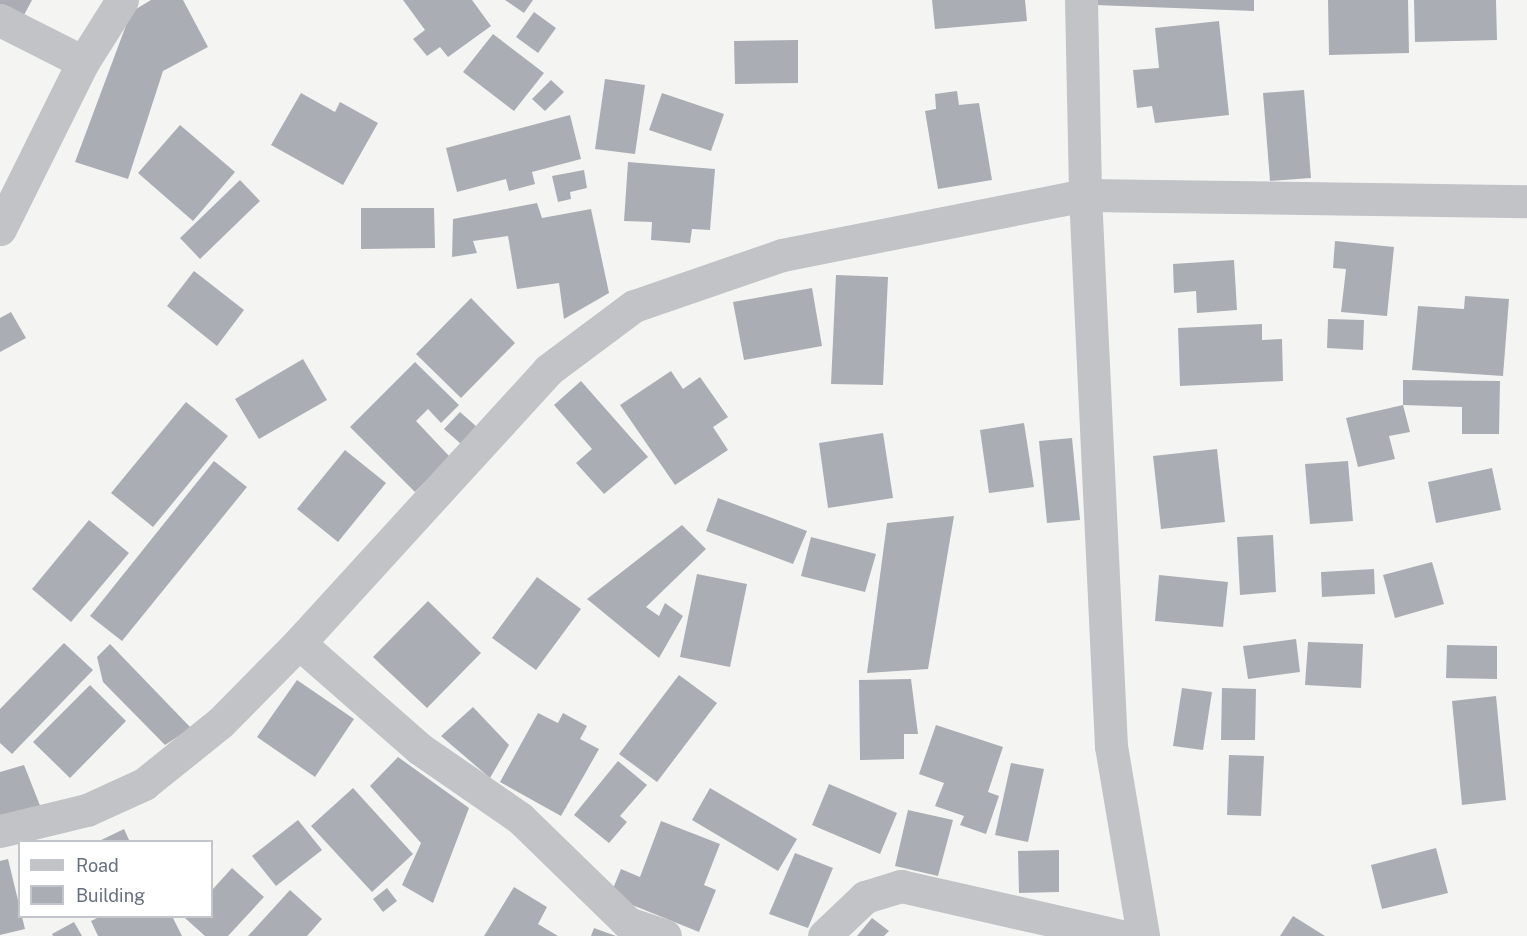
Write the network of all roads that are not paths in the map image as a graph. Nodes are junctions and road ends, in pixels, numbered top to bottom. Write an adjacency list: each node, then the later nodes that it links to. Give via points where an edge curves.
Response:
1 (122, 0): 4 (street)
2 (1081, 0): 5 (street)
3 (0, 20): 4 (street)
4 (83, 62): 7 (street)
5 (1085, 195): 6 (street); 8 (street, via 782,255 634,306 548,370); 13 (street, via 1111,746)
6 (1527, 201)
7 (0, 229)
8 (299, 643): 9 (street, via 220,723 144,784 87,810); 10 (street, via 420,749 520,818 628,923)
9 (0, 831)
10 (665, 936)
11 (824, 936): 12 (street, via 865,897 901,886)
12 (1121, 936)
13 (1143, 936)

